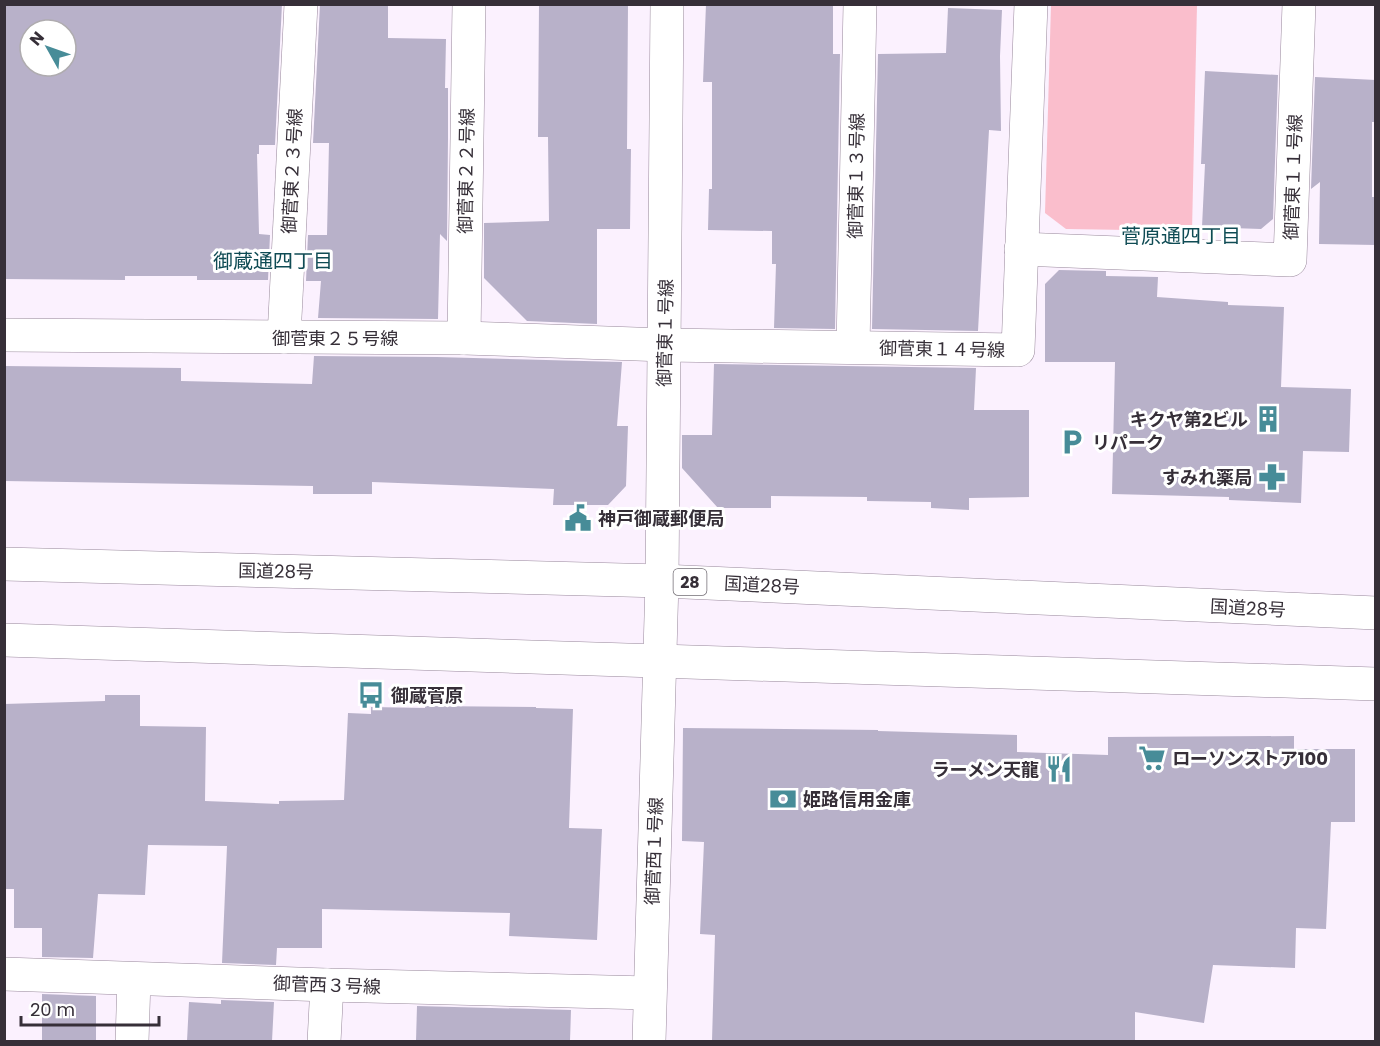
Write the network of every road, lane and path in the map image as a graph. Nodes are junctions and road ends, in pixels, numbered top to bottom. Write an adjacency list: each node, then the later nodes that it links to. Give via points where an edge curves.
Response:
1 (301, 4): 9 (main road, 御菅東２３号線)
2 (469, 4): 10 (main road, 御菅東２２号線)
3 (667, 4): 11 (main road, 御菅東１号線)
4 (860, 4): 12 (main road, 御菅東１３号線)
5 (1031, 4): 7 (main road, 御菅東１４号線)
6 (1299, 4): 7 (main road, 御菅東１１号線, via 1290,260)
7 (1021, 249): 12 (main road, 御菅東１４号線, via 1018,350)
8 (4, 335): 9 (main road, 御菅東２５号線)
9 (284, 337): 10 (main road, 御菅東２５号線)
10 (464, 338): 11 (main road, 御菅東２５号線)
11 (665, 345): 12 (main road, 御菅東１４号線); 14 (main road, 御菅東１号線)
12 (853, 348)
13 (4, 564): 14 (main road, 国道28号 / 28)
14 (662, 581): 15 (main road, 国道28号 / 28); 17 (main road, 御菅東１号線)
15 (1376, 614)
16 (4, 640): 17 (main road)
17 (659, 661): 18 (main road); 22 (main road, 御菅西１号線)
18 (1376, 684)
19 (4, 974): 20 (main road, 御菅西３号線)
20 (134, 979): 21 (main road, 御菅西３号線); 23 (main road)
21 (327, 985): 22 (main road, 御菅西３号線); 24 (main road)
22 (650, 993): 25 (main road, 御菅西１号線)
23 (132, 1041)
24 (324, 1041)
25 (649, 1041)

